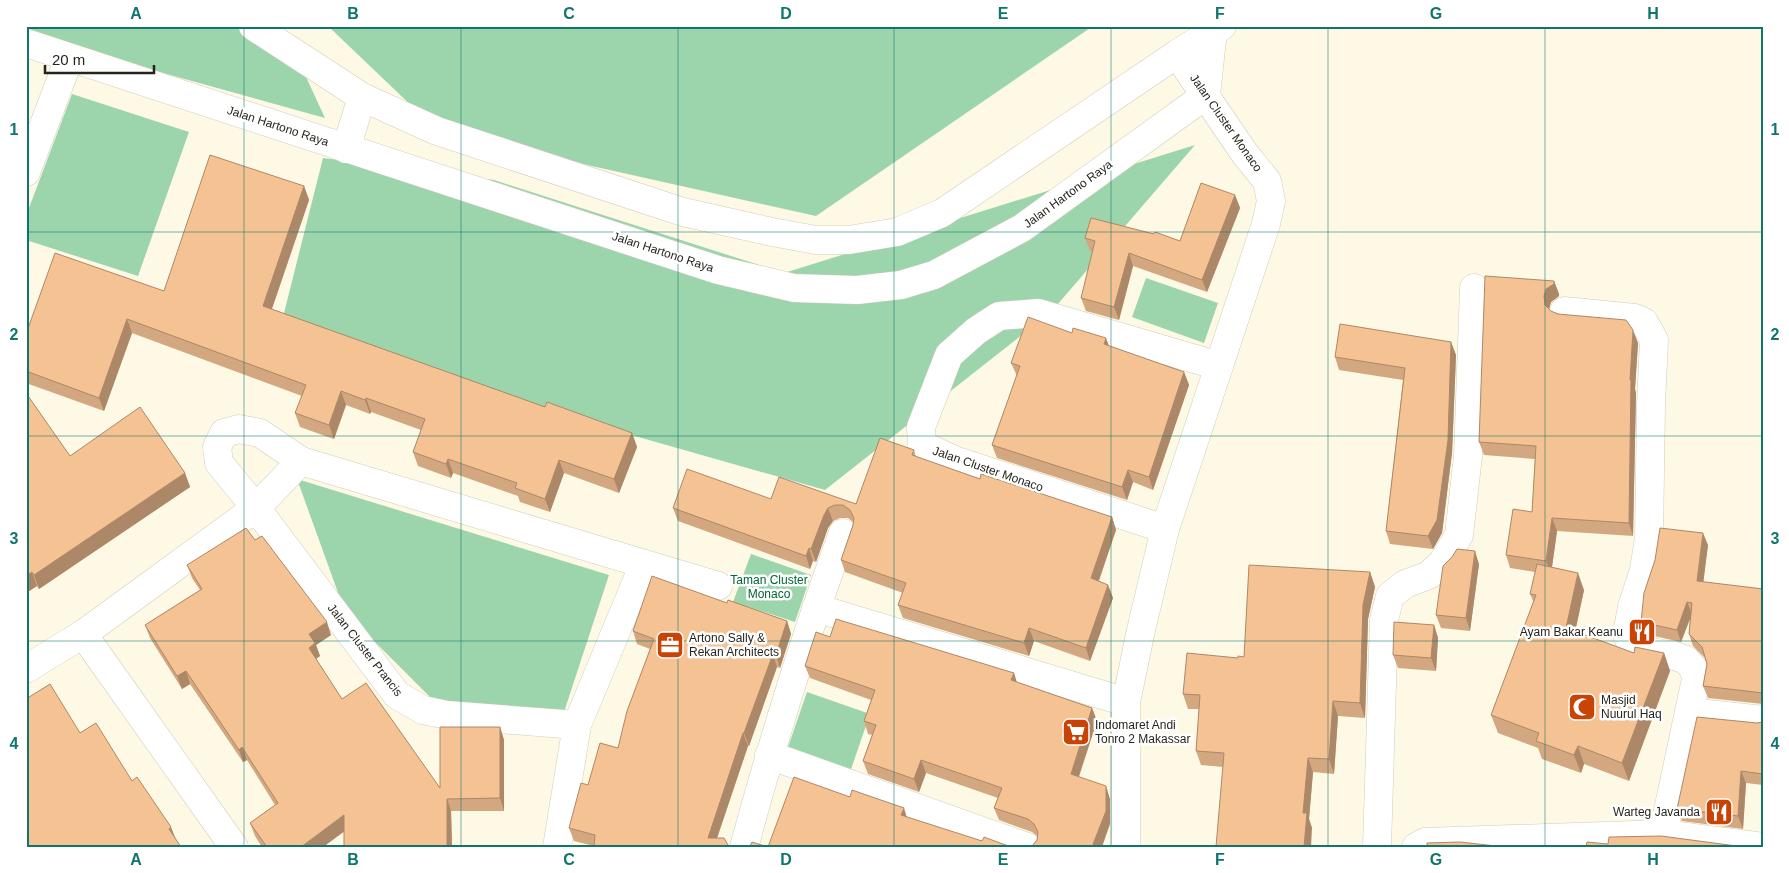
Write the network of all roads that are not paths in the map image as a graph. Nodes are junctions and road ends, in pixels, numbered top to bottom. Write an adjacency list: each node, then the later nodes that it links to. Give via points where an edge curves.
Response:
1 (253, 26): 7 (street)
2 (1218, 28): 4 (street); 6 (street)
3 (26, 43): 5 (street, Jalan Hartono Raya)
4 (1178, 54): 6 (street, Jalan Cluster Monaco); 7 (street, via 942,213 897,232 849,240 816,240 683,212 437,130)
5 (69, 59): 8 (street, Jalan Hartono Raya); 9 (street)
6 (1206, 95): 8 (street, Jalan Hartono Raya, via 1022,228 934,275 901,285 857,290 794,288 718,270); 12 (street, Jalan Cluster Monaco, via 1267,181 1271,201)
7 (362, 97): 8 (street)
8 (346, 148)
9 (26, 172)
10 (1474, 288): 33 (street, via 1468,456 1460,535 1443,562 1430,575 1405,584 1390,596 1384,620)
11 (1564, 311): 23 (street, via 1635,318 1644,322 1654,340 1649,538 1627,634 1630,642 1638,648 1686,660 1694,669 1696,679)
12 (1219, 366): 15 (street, Jalan Cluster Monaco); 15 (street, Jalan Cluster Monaco, via 1038,313 999,316 976,331 950,355 921,427 922,445 954,460)
13 (302, 461): 14 (street); 14 (street, Jalan Cluster Prancis, via 260,433 239,428 224,433 218,446 219,463); 17 (street, Jalan Cluster Prancis)
14 (256, 508): 20 (street); 25 (street, Jalan Cluster Prancis, via 398,695 423,710 447,715)
15 (1166, 529): 22 (street, Jalan Cluster Monaco)
16 (843, 534): 19 (street)
17 (644, 564): 18 (street, Jalan Cluster Prancis); 25 (street)
18 (718, 586)
19 (816, 608): 22 (street); 26 (street)
20 (83, 634): 21 (street); 28 (street)
21 (26, 669)
22 (1126, 702): 32 (street, Jalan Cluster Monaco)
23 (1689, 712): 24 (street); 27 (street)
24 (1763, 720)
25 (577, 725): 29 (street)
26 (770, 755): 30 (street); 31 (street)
27 (1663, 834): 34 (street, via 1425,842); 35 (street)
28 (234, 847)
29 (557, 847)
30 (744, 847)
31 (1027, 847)
32 (1126, 847)
33 (1377, 847)
34 (1416, 847)
35 (1763, 847)

